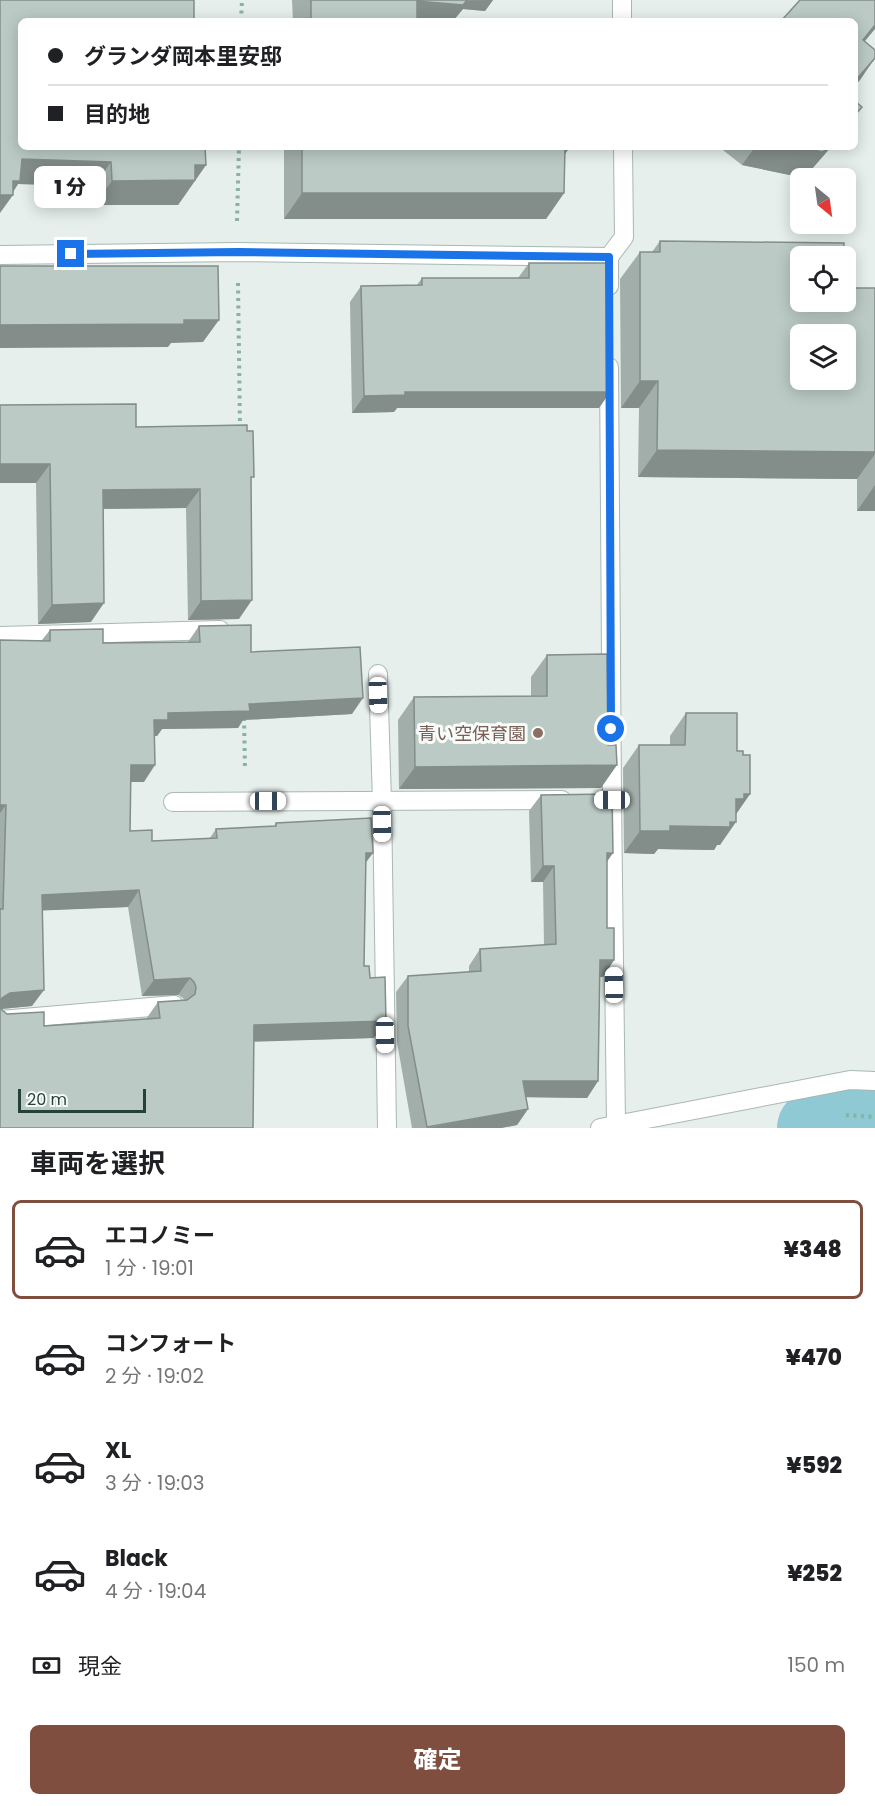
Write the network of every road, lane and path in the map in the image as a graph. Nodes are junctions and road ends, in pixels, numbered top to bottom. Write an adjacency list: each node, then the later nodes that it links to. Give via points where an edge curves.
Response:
1 (242, 0): 3 (path)
2 (622, 0): 4 (street)
3 (241, 18)
4 (622, 18)
5 (238, 150): 7 (path)
6 (622, 150): 9 (street, via 624,237)
7 (238, 252): 8 (street); 9 (street); 12 (path)
8 (0, 255)
9 (609, 257): 10 (street)
10 (609, 304)
11 (609, 351): 24 (street)
12 (240, 429)
13 (242, 630): 14 (street)
14 (0, 636)
15 (378, 674): 19 (street)
16 (244, 710): 18 (path)
17 (577, 800): 19 (street)
18 (245, 801): 19 (street); 20 (street)
19 (382, 801): 25 (street)
20 (173, 802)
21 (174, 1005): 22 (street)
22 (0, 1020)
23 (875, 1081): 24 (street, via 850,1080)
24 (608, 1126)
25 (387, 1128)

